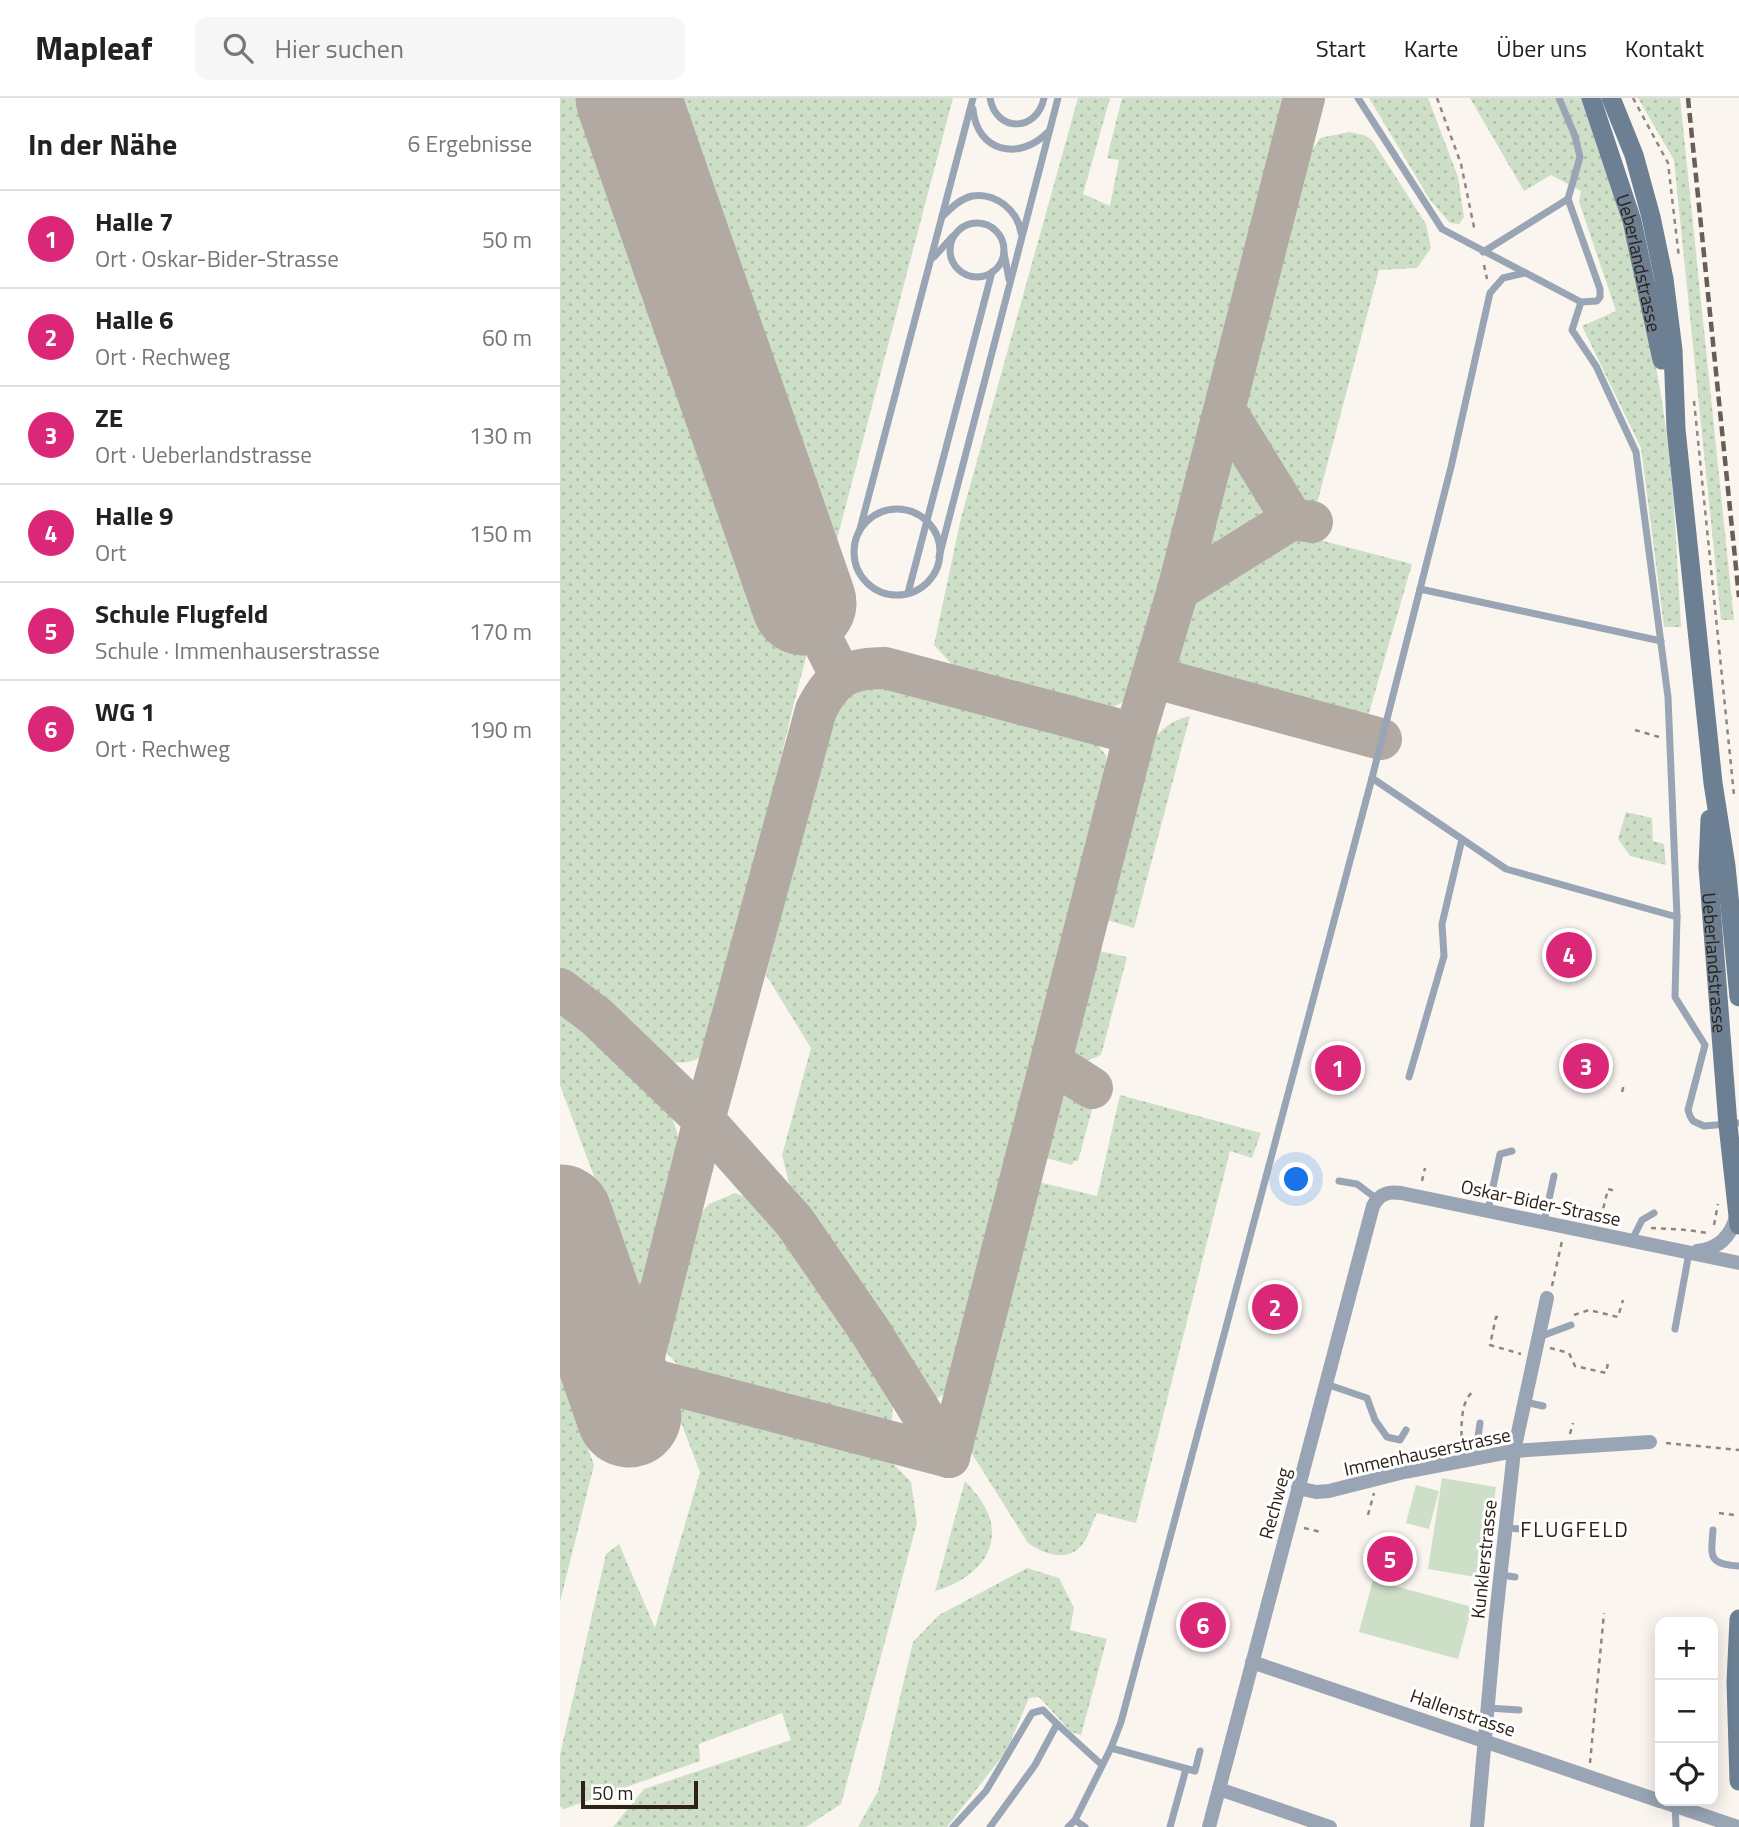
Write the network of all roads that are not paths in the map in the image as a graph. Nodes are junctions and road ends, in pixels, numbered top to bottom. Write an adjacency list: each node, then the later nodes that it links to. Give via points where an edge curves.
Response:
1 (990, 98): 10 (lane, via 996,115 1010,123 1029,121)
2 (1044, 98): 10 (lane)
3 (1053, 98): 10 (lane)
4 (1058, 98): 11 (lane)
5 (1358, 98): 16 (lane, via 1434,219 1442,229)
6 (1559, 98): 12 (lane, via 1580,157)
7 (1591, 98): 23 (main road, Ueberlandstrasse, via 1632,221)
8 (1611, 98): 23 (main road, Ueberlandstrasse, via 1637,168 1664,279)
9 (973, 100): 11 (lane, via 974,122 995,146 1027,147); 13 (lane)
10 (1041, 108)
11 (1050, 130): 15 (lane)
12 (1568, 199): 16 (lane); 22 (lane, via 1600,289 1597,301)
13 (942, 217): 15 (lane, via 970,196 984,196 1013,212); 18 (lane)
14 (953, 237): 17 (lane, via 965,225 984,223 999,234); 18 (lane); 19 (lane, via 950,253 957,267 970,276)
15 (1022, 237): 21 (lane)
16 (1479, 250): 20 (lane)
17 (1004, 252): 19 (lane); 21 (lane)
18 (930, 263): 25 (lane)
19 (992, 272): 24 (lane)
20 (1524, 273): 22 (lane); 27 (lane, via 1503,278 1490,293)
21 (1010, 284): 26 (lane)
22 (1581, 302): 29 (lane, via 1573,330 1596,366 1636,452)
23 (1676, 429): 31 (main road, Ueberlandstrasse)
24 (927, 522): 25 (lane, via 898,509 883,511); 26 (lane, via 939,543); 28 (lane)
25 (860, 529): 28 (lane, via 854,557 865,582 890,595)
26 (939, 557): 28 (lane, via 928,582)
27 (1420, 589): 29 (lane); 30 (lane)
28 (908, 593)
29 (1661, 642): 33 (lane)
30 (1372, 778): 32 (lane); 71 (lane)
31 (1713, 783): 34 (main road, Ueberlandstrasse); 36 (main road, Ueberlandstrasse, via 1708,867)
32 (1462, 839): 33 (lane, via 1506,869); 35 (lane, via 1441,924 1444,956)
33 (1677, 917): 36 (lane, via 1675,997 1705,1045 1690,1115 1704,1126)
34 (1739, 997)
35 (1409, 1077)
36 (1733, 1124): 43 (main road, Ueberlandstrasse)
37 (1512, 1151): 41 (lane, via 1500,1154)
38 (1554, 1176): 44 (lane)
39 (1339, 1181): 40 (lane)
40 (1381, 1196): 41 (street, Oskar-Bider-Strasse, via 1401,1193); 52 (street, Rechweg, via 1373,1206)
41 (1488, 1211): 44 (street, Oskar-Bider-Strasse)
42 (1654, 1213): 45 (lane, via 1642,1220)
43 (1738, 1218): 46 (street, Oskar-Bider-Strasse, via 1723,1241)
44 (1544, 1223): 45 (street, Oskar-Bider-Strasse)
45 (1632, 1241): 46 (street, Oskar-Bider-Strasse)
46 (1689, 1252): 47 (street, Oskar-Bider-Strasse); 50 (lane)
47 (1739, 1263)
48 (1547, 1298): 51 (street, Kunklerstrasse)
49 (1570, 1321): 51 (lane)
50 (1675, 1329)
51 (1536, 1347): 53 (street, Kunklerstrasse)
52 (1325, 1384): 56 (lane, via 1367,1398 1387,1437 1401,1440); 60 (street, Rechweg)
53 (1524, 1402): 54 (lane); 58 (street, Kunklerstrasse)
54 (1543, 1406)
55 (1480, 1423): 59 (lane)
56 (1406, 1430)
57 (1650, 1442): 58 (street, Immenhauserstrasse)
58 (1514, 1451): 59 (street, Immenhauserstrasse); 61 (street, Kunklerstrasse)
59 (1479, 1456): 60 (street, Immenhauserstrasse, via 1329,1491)
60 (1298, 1488): 66 (street, Rechweg)
61 (1505, 1528): 62 (lane); 67 (street, Kunklerstrasse, via 1508,1576)
62 (1521, 1529)
63 (1713, 1530): 64 (lane, via 1714,1561)
64 (1739, 1566)
65 (1739, 1619): 74 (main road)
66 (1252, 1662): 70 (street, Hallenstrasse); 76 (street, Rechweg)
67 (1487, 1708): 68 (lane); 70 (street, Kunklerstrasse)
68 (1519, 1710)
69 (1057, 1724): 73 (lane); 81 (lane, via 1044,1710 1032,1713 986,1791); 82 (lane, via 1035,1765)
70 (1484, 1740): 77 (street, Hallenstrasse); 88 (street, Kunklerstrasse)
71 (1111, 1748): 73 (lane); 75 (lane)
72 (1200, 1751): 75 (lane, via 1195,1771)
73 (1102, 1765): 80 (lane)
74 (1738, 1768)
75 (1186, 1769): 85 (lane)
76 (1219, 1788): 86 (street, Rechweg); 87 (street)
77 (1655, 1799)
78 (1667, 1806): 89 (lane)
79 (1677, 1806): 90 (street, Hallenstrasse)
80 (1075, 1820): 83 (lane); 84 (lane)
81 (953, 1827)
82 (990, 1827)
83 (1068, 1827)
84 (1085, 1827)
85 (1170, 1827)
86 (1209, 1827)
87 (1330, 1827)
88 (1477, 1827)
89 (1676, 1827)
90 (1738, 1827)

